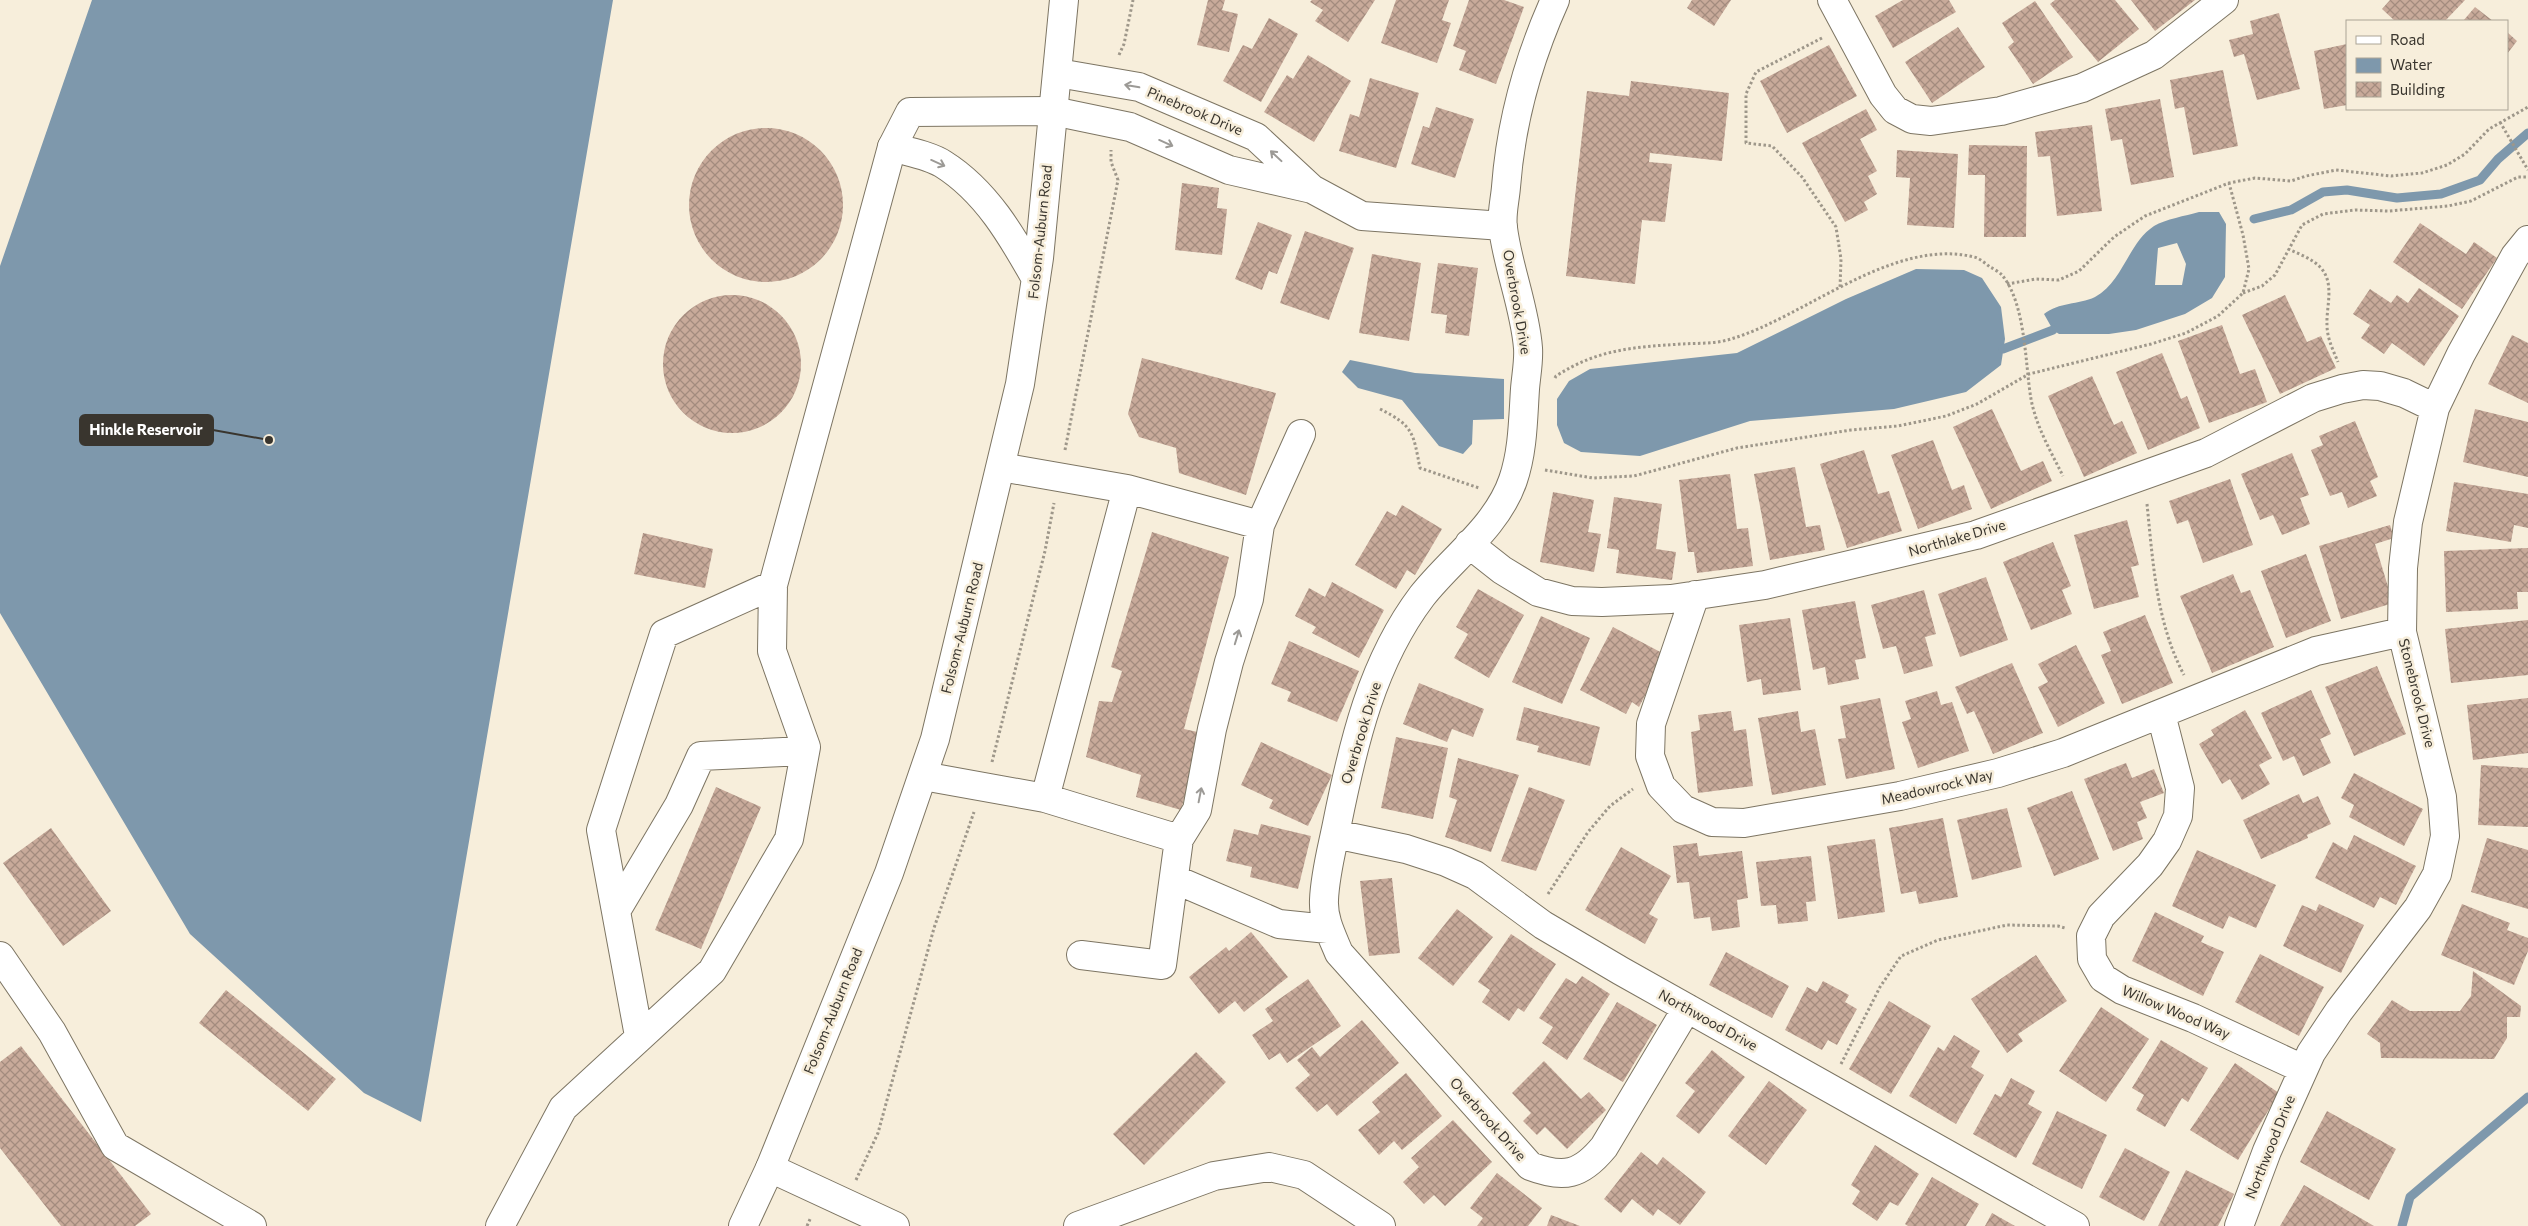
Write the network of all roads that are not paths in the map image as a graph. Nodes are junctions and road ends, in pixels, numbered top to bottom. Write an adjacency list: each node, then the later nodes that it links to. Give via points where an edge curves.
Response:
1 (1064, 0): 5 (street, Folsom-Auburn Road)
2 (1555, 0): 9 (street, Overbrook Drive, via 1521,90 1509,149)
3 (1832, 0): 4 (street, via 1883,95 1895,110 1912,119 1930,120 2001,111 2082,88 2154,55)
4 (2224, 0)
5 (1058, 73): 6 (street, Folsom-Auburn Road); 8 (street, Pinebrook Drive, one-way to 5, via 1256,137 1139,87)
6 (1052, 111): 7 (street, Pinebrook Drive, via 910,112); 8 (street, Pinebrook Drive, one-way to 8, via 1130,127 1229,170); 11 (street, Folsom-Auburn Road)
7 (892, 147): 11 (street, one-way to 11, via 941,163 976,189 1016,242); 18 (street)
8 (1312, 189): 9 (street, Pinebrook Drive, via 1362,216)
9 (1503, 226): 17 (street, Overbrook Drive, via 1528,348 1517,466 1506,497)
10 (2528, 240): 12 (street, Stonebrook Drive, via 2515,256 2460,354)
11 (1036, 279): 14 (street, Folsom-Auburn Road, via 1020,384)
12 (2435, 408): 19 (street, Northlake Drive, via 2380,386 2350,388 2313,398 2206,453 1976,536 1811,576); 20 (street, Stonebrook Drive, via 2408,522)
13 (1301, 434): 16 (street)
14 (1001, 467): 15 (street); 23 (street, Folsom-Auburn Road)
15 (1128, 489): 16 (street); 24 (street)
16 (1260, 525): 26 (street, one-way to 16, via 1197,810 1212,729 1249,599)
17 (1469, 544): 19 (street, Northlake Drive, via 1538,592 1572,601); 25 (street, Overbrook Drive, via 1423,596 1400,630 1380,669 1364,711)
18 (773, 585): 22 (street, via 772,651); 28 (street, via 664,634 601,830)
19 (1695, 595): 21 (street, Meadowrock Way, via 1651,724 1650,756 1662,786 1683,809 1712,822 1744,823 1900,796 1998,773 2063,753)
20 (2402, 632): 21 (street, Meadowrock Way, via 2316,651); 34 (street, Stonebrook Drive, via 2442,797 2445,836 2437,874 2418,908 2339,1011)
21 (2161, 714): 34 (street, Willow Wood Way, via 2180,788 2178,816 2167,841 2150,865 2100,916 2091,936 2092,959 2103,978 2122,990 2193,1018)
22 (805, 751): 28 (street, via 701,756 679,804); 33 (street, via 789,839 712,971)
23 (924, 776): 24 (street); 35 (street, Folsom-Auburn Road, via 889,873)
24 (1045, 798): 26 (street)
25 (1335, 834): 29 (street, Overbrook Drive, via 1324,902); 32 (street, Northwood Drive, via 1406,849 1475,875 1533,918 1620,972)
26 (1179, 839): 27 (street)
27 (1174, 879): 29 (street, via 1279,924); 30 (street, via 1162,965)
28 (616, 911): 33 (street)
29 (1328, 928): 32 (street, Overbrook Drive, via 1339,953 1530,1166 1550,1174 1572,1173 1591,1163 1604,1147)
30 (1081, 955)
31 (0, 956): 36 (street, via 52,1032 115,1146)
32 (1687, 1008): 42 (street, Northwood Drive)
33 (639, 1036): 37 (street, via 563,1108)
34 (2303, 1069): 43 (street, Northwood Drive, via 2266,1151)
35 (770, 1168): 38 (street, Folsom-Auburn Road); 39 (street)
36 (252, 1226)
37 (500, 1226)
38 (743, 1226)
39 (895, 1226)
40 (1078, 1226): 41 (street, via 1214,1176 1269,1167 1304,1175)
41 (1381, 1226)
42 (2075, 1226)
43 (2240, 1226)

